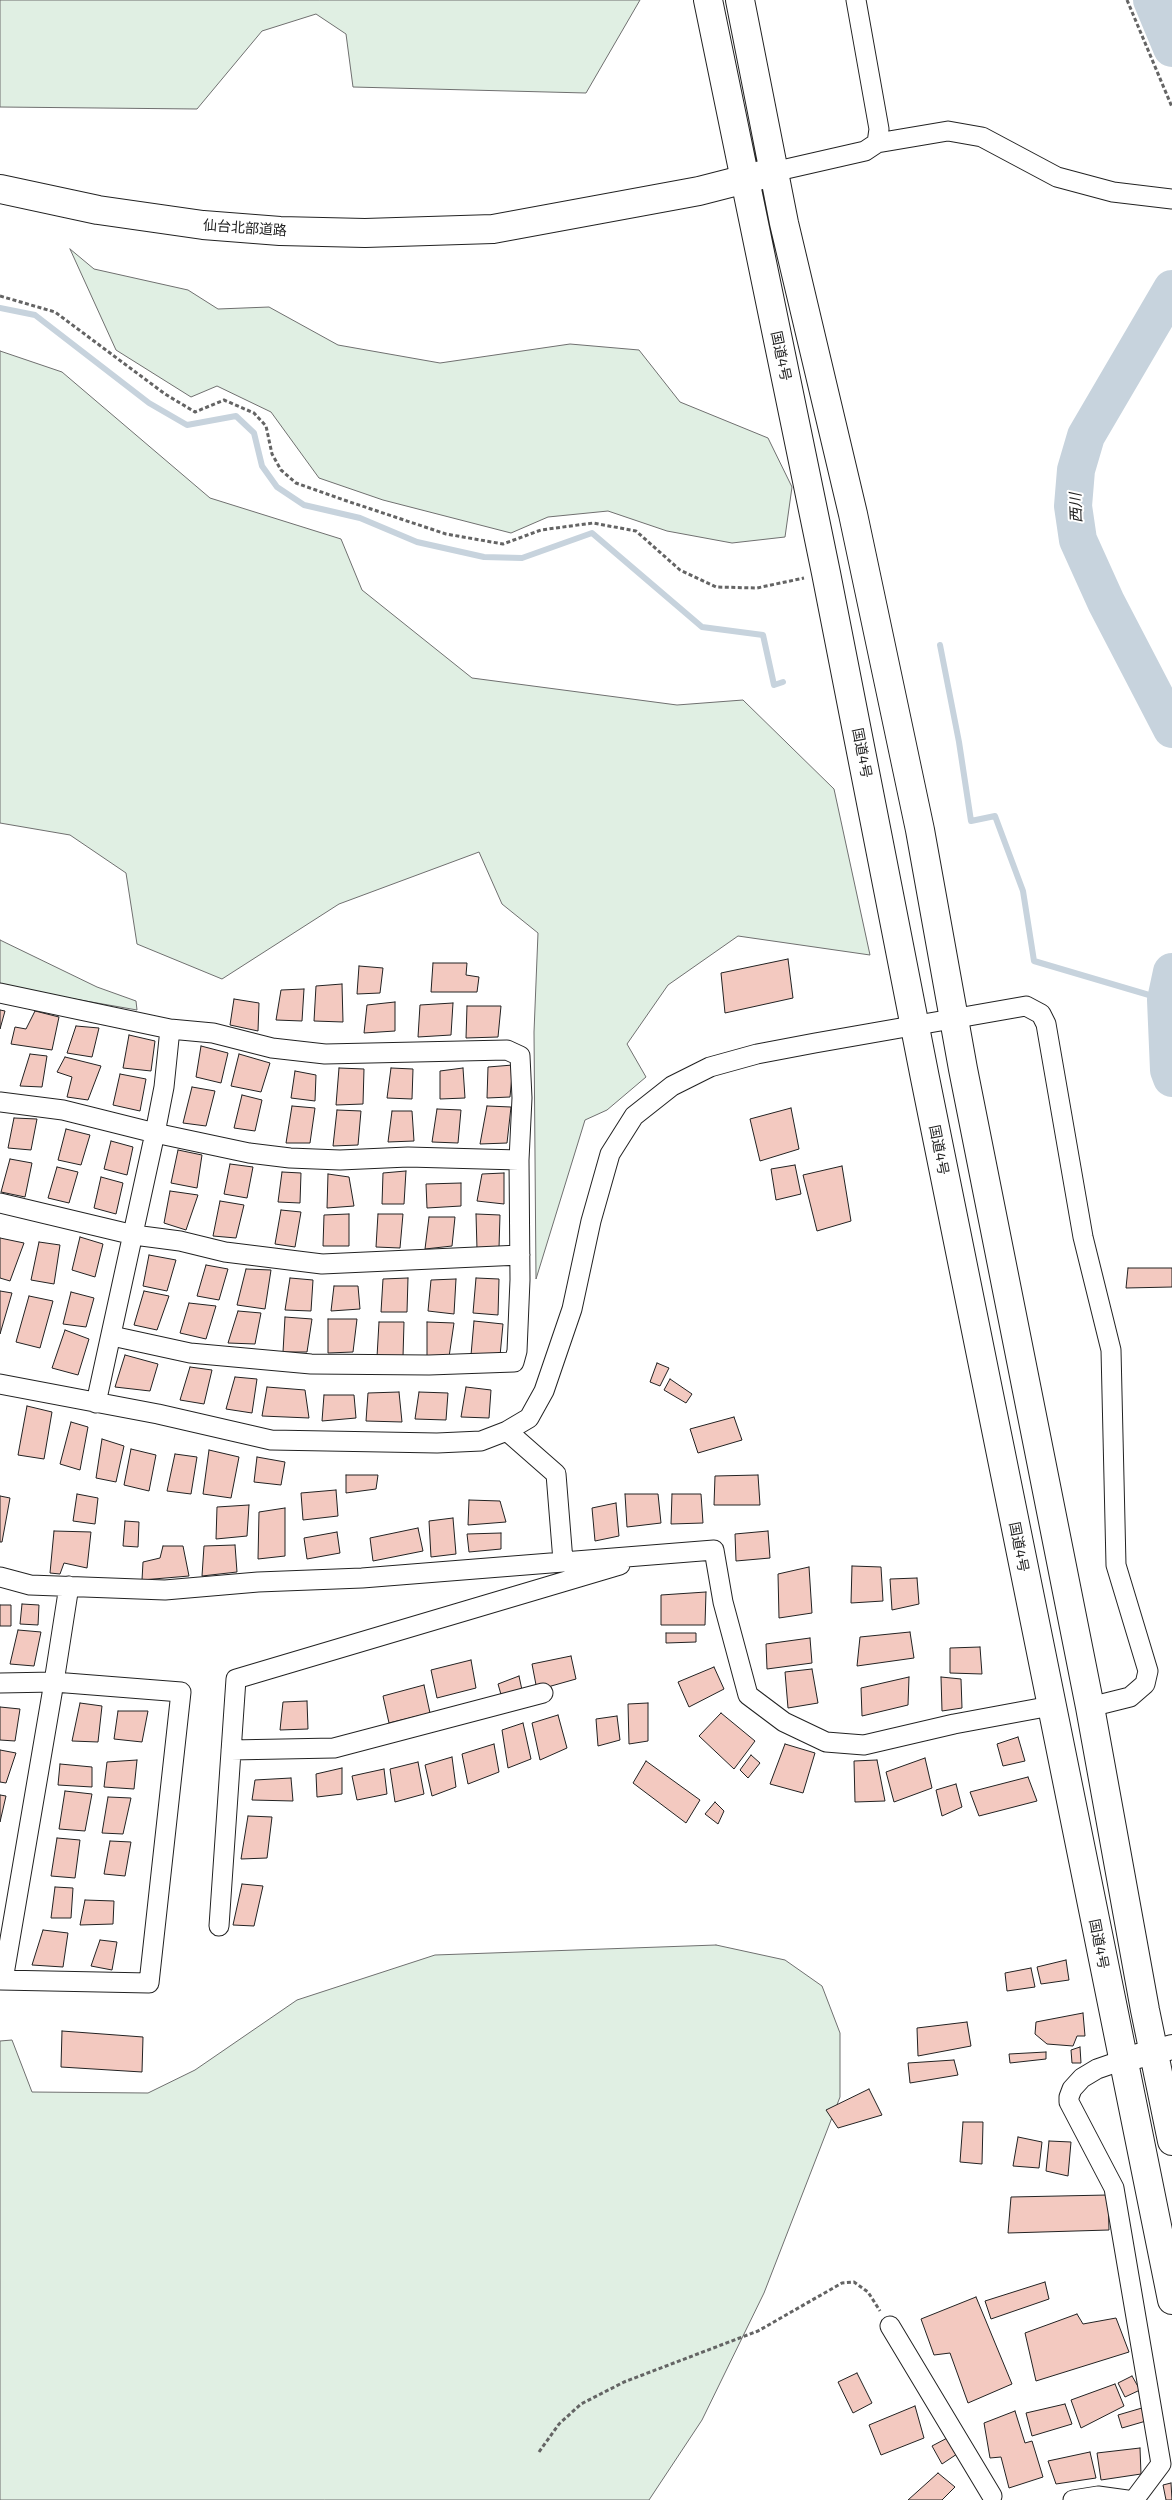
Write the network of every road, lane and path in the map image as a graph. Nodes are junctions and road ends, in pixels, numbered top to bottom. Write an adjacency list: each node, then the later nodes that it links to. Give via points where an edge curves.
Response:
1 (708, 0): 8 (highway, 国道4号)
2 (740, 0): 7 (highway)
3 (856, 0): 6 (street, via 879,129)
4 (1127, 0): 5 (path)
5 (1172, 107)
6 (877, 143): 7 (street, via 865,151); 10 (street, via 948,131 982,137 1057,177 1112,192)
7 (774, 172): 8 (highway, 仙台北部道路); 14 (highway, via 853,514 920,830)
8 (744, 179): 9 (highway, 仙台北部道路, via 699,191 493,228 365,233 203,225 98,210); 12 (highway, 国道4号)
9 (0, 189)
10 (1172, 199)
11 (0, 296): 12 (path, via 55,312 165,394 195,412 224,400 254,413 266,426 272,454 281,470 296,483 446,534 503,544 541,530 593,523 636,531 680,570 716,587 758,588)
12 (826, 573): 15 (highway, 国道4号)
13 (0, 993): 16 (street)
14 (955, 1018): 15 (street); 35 (highway); 35 (street, via 1026,1006 1041,1014 1046,1024 1083,1237 1111,1350 1116,1565 1148,1671 1145,1684 1130,1697)
15 (915, 1024): 26 (street, via 757,1054 710,1068 672,1086 634,1116 610,1154 591,1221 572,1309 544,1390 529,1418); 34 (highway, 国道4号)
16 (170, 1029): 18 (street); 19 (street, via 213,1033 272,1048 325,1054 508,1050 520,1056)
17 (0, 1102): 18 (street, via 62,1110)
18 (155, 1133): 19 (street, via 249,1153 290,1158); 21 (street)
19 (519, 1160): 22 (street)
20 (0, 1203): 21 (street)
21 (134, 1234): 22 (street, via 225,1252 322,1264); 23 (street)
22 (520, 1255): 23 (street, via 514,1362 311,1364 190,1353)
23 (112, 1336): 25 (street)
24 (0, 1384): 25 (street)
25 (96, 1403): 26 (street, via 271,1440 437,1443 481,1441)
26 (507, 1431): 28 (street, via 556,1474)
27 (652, 1555): 28 (street); 34 (street, via 714,1550 723,1602 748,1695 784,1722 826,1742 864,1745); 36 (street, via 236,1679)
28 (563, 1561): 30 (street, via 164,1590)
29 (0, 1577): 30 (street, via 30,1585)
30 (69, 1586): 31 (street)
31 (54, 1682): 32 (street); 38 (street); 38 (street, via 181,1692 149,1983)
32 (0, 1683)
33 (543, 1693): 36 (street, via 334,1748)
34 (1051, 1706): 40 (highway, 国道4号)
35 (1090, 1707): 39 (highway)
36 (231, 1750): 37 (street)
37 (219, 1926)
38 (2, 1980)
39 (1162, 2050): 40 (street); 41 (highway)
40 (1124, 2060): 42 (highway, 国道4号); 45 (street, via 1096,2069 1082,2078 1072,2089 1069,2102 1114,2188)
41 (1172, 2141)
42 (1172, 2300)
43 (890, 2326): 44 (path, via 868,2292 854,2282 842,2283 758,2331 624,2382 581,2404 559,2424); 46 (street)
44 (539, 2452)
45 (1167, 2462): 49 (street)
46 (995, 2499)
47 (1073, 2500): 48 (street, via 1098,2496)
48 (1127, 2500)
49 (1134, 2500)

